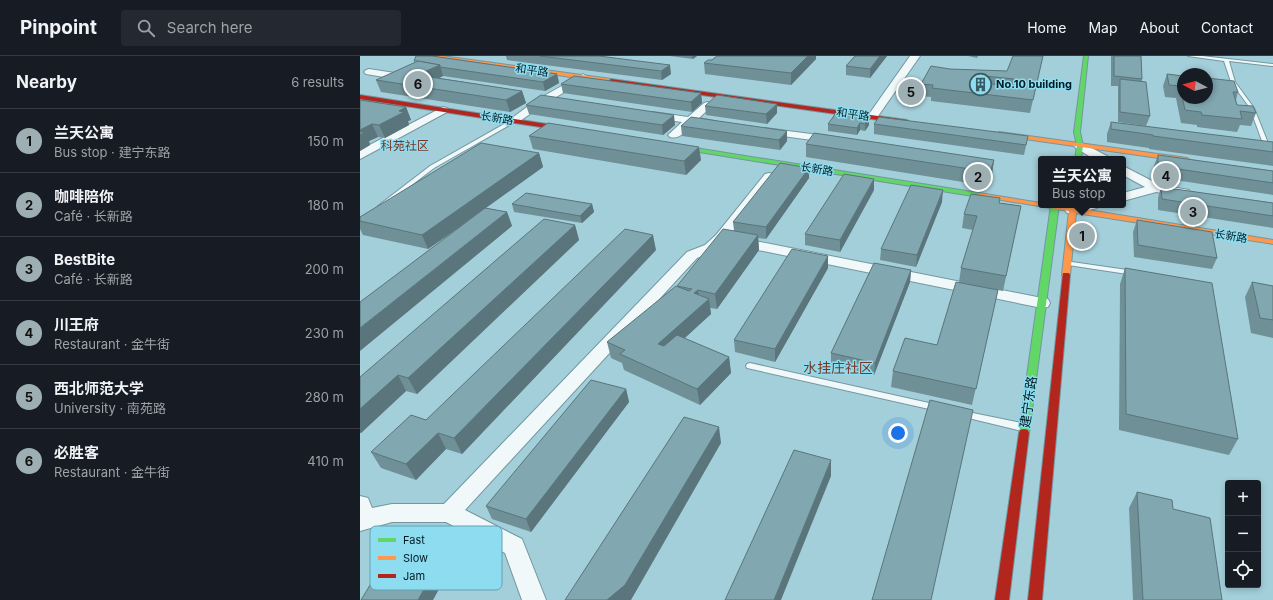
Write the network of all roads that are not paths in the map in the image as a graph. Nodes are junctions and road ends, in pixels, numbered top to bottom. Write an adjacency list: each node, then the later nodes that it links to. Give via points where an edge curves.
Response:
1 (432, 56): 8 (street, 和平路)
2 (915, 56): 16 (street)
3 (1086, 56): 23 (street)
4 (1190, 56): 5 (lane)
5 (1226, 60): 6 (lane); 26 (lane, via 1233,82 1252,108 1265,143)
6 (1273, 65)
7 (369, 72): 9 (street)
8 (583, 77): 11 (street); 16 (street, 和平路)
9 (408, 78)
10 (360, 96): 14 (street, 长新路)
11 (545, 99): 12 (street); 18 (street)
12 (560, 101)
13 (708, 105): 17 (street)
14 (443, 110): 18 (street, 长新路); 31 (street)
15 (645, 114): 17 (street)
16 (872, 117): 19 (street, 和平路)
17 (691, 120): 20 (street); 25 (street)
18 (513, 121): 22 (street, 长新路); 43 (lane, via 432,167)
19 (918, 123)
20 (721, 124)
21 (752, 129): 27 (street)
22 (584, 132)
23 (1077, 132): 29 (street); 30 (street)
24 (987, 133): 30 (street)
25 (674, 135)
26 (1249, 141)
27 (843, 142)
28 (662, 144): 40 (street, 长新路)
29 (1080, 146): 30 (street); 32 (street); 33 (street); 34 (street)
30 (1063, 147)
31 (360, 155)
32 (1078, 156)
33 (1098, 156)
34 (1196, 162)
35 (1126, 172): 37 (street)
36 (769, 177): 44 (street)
37 (1156, 188): 38 (street); 39 (street)
38 (1195, 194)
39 (1126, 196)
40 (1038, 203)
41 (1055, 208): 48 (street, 建宁东路)
42 (1073, 208): 45 (street, 长新路); 46 (street, 建宁东路)
43 (377, 209)
44 (721, 238): 48 (street); 51 (street, via 710,248 692,255)
45 (1273, 242)
46 (1067, 263): 47 (lane); 57 (street, 建宁东路)
47 (1143, 274)
48 (1042, 303): 50 (street, 建宁东路)
49 (750, 366): 50 (lane)
50 (1025, 428): 56 (street, 建宁东路)
51 (449, 513): 52 (street); 53 (street)
52 (361, 515)
53 (475, 526)
54 (502, 540): 55 (street, via 514,546)
55 (534, 600)
56 (1002, 600)
57 (1034, 600)

